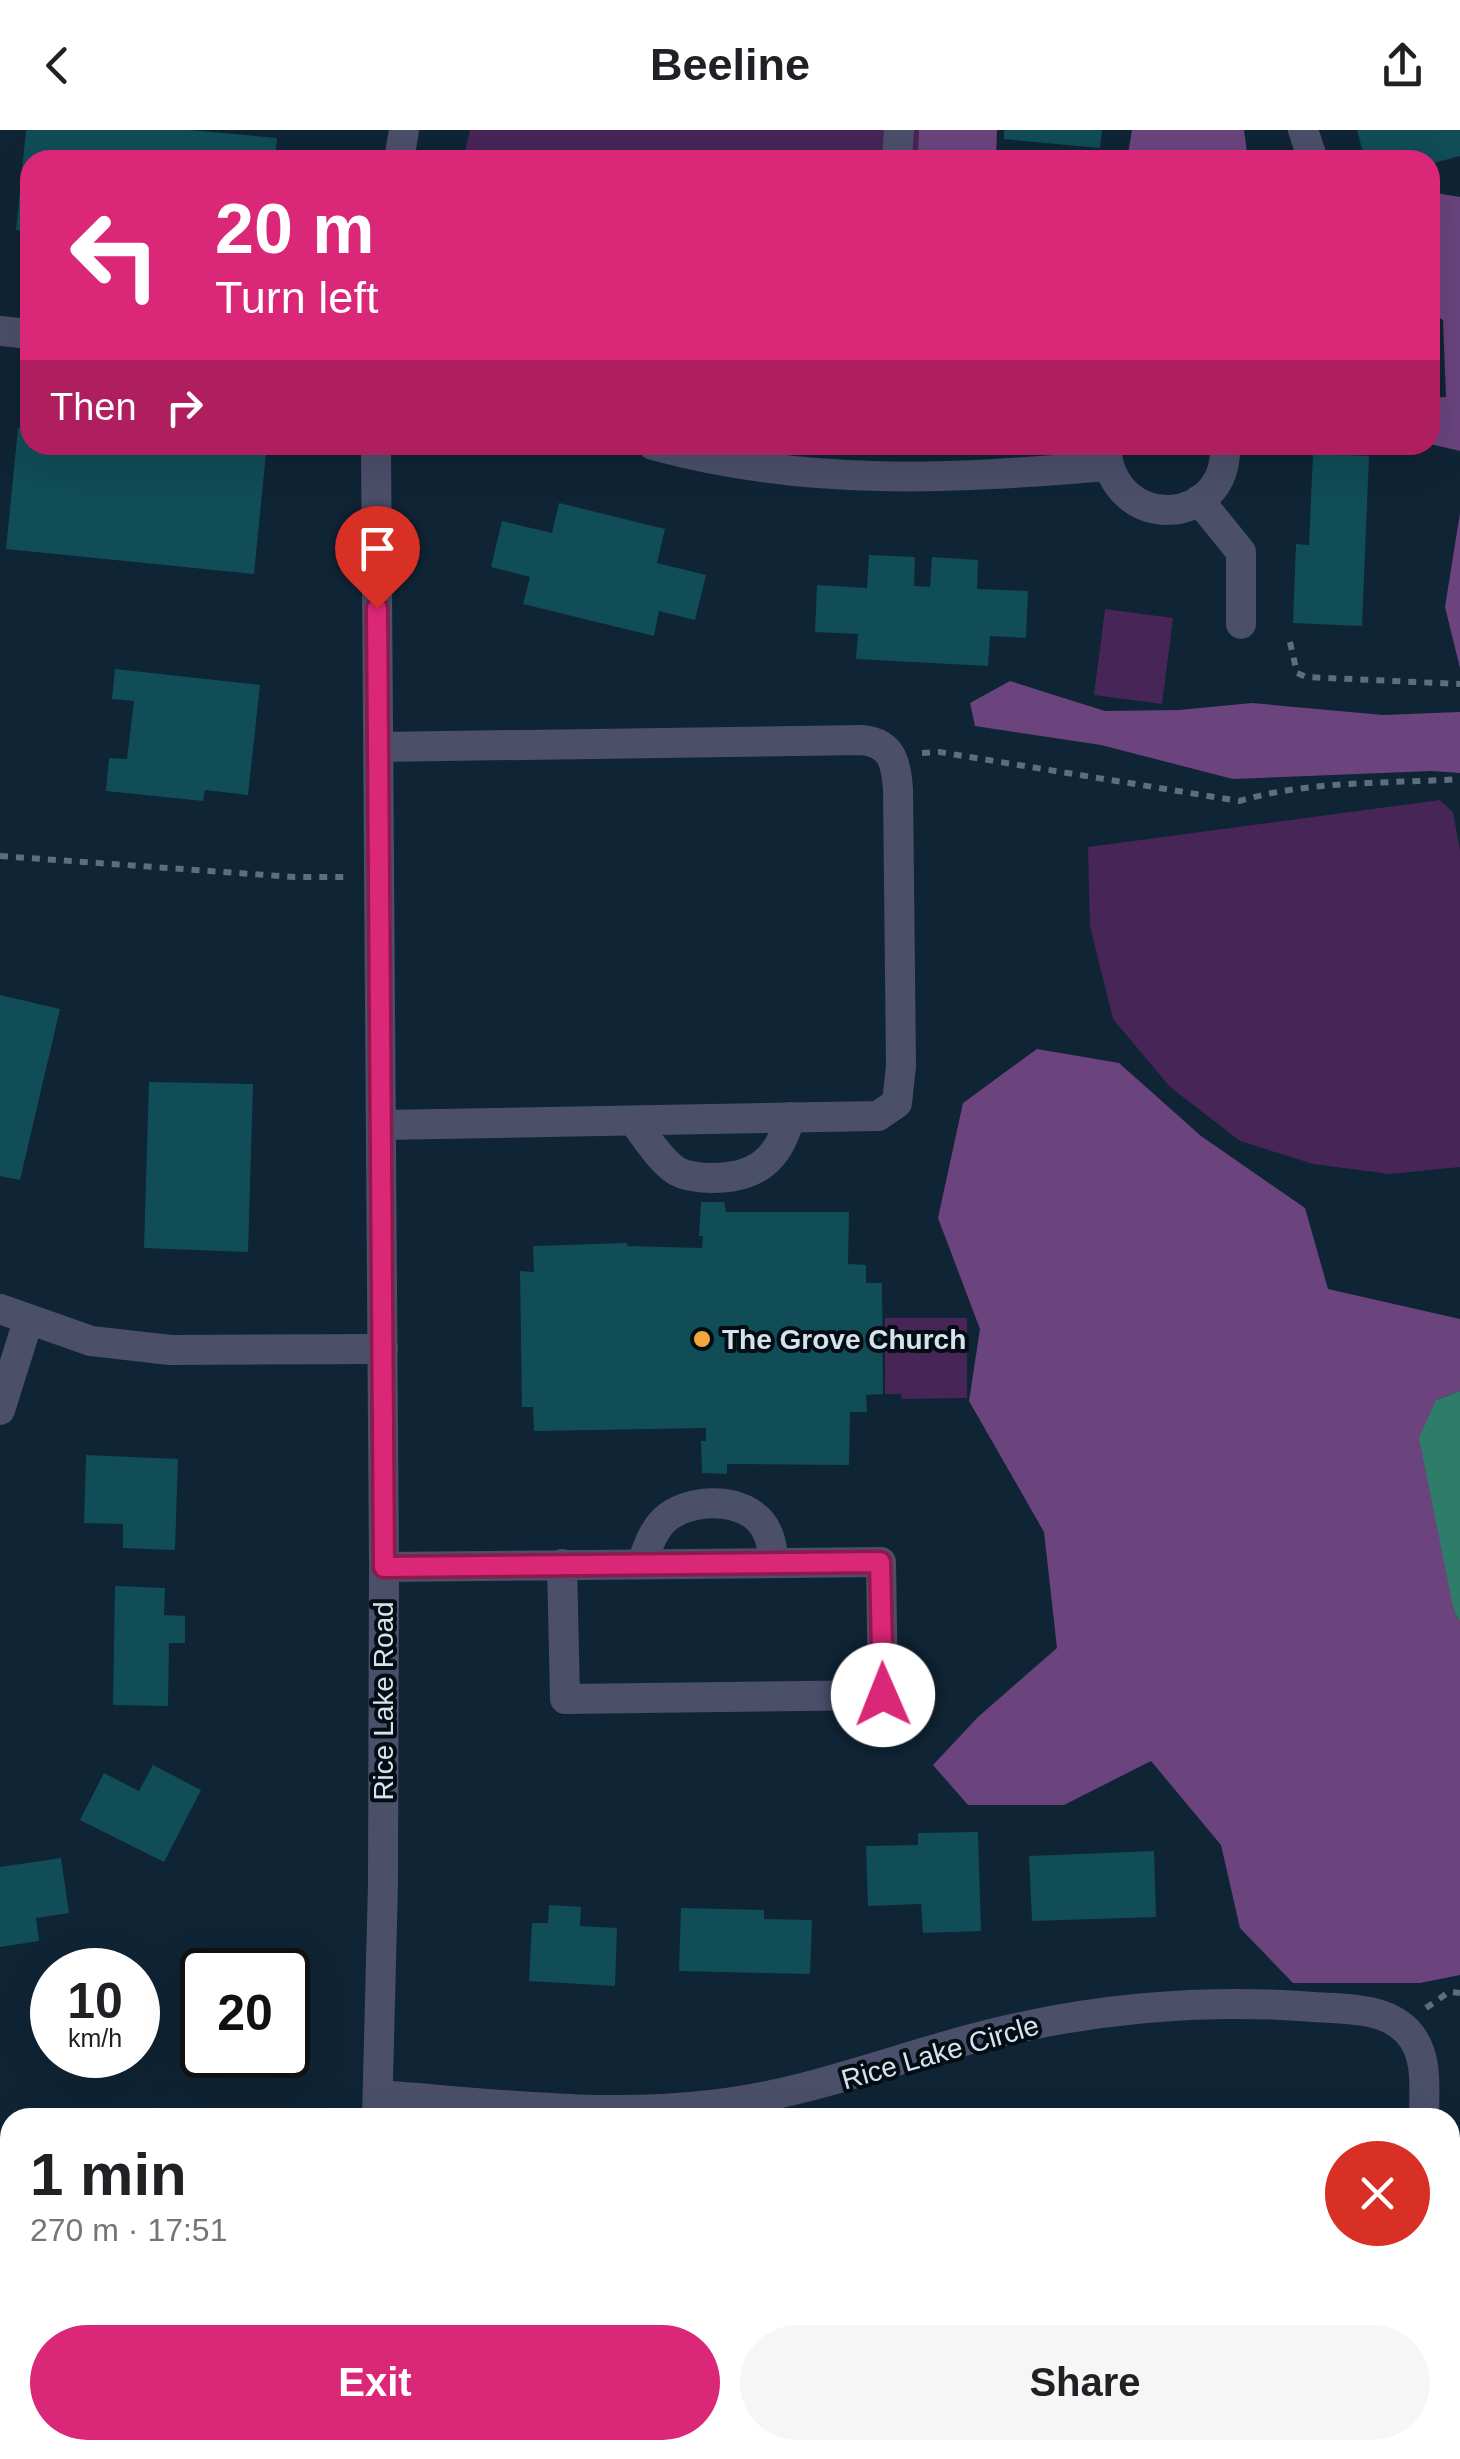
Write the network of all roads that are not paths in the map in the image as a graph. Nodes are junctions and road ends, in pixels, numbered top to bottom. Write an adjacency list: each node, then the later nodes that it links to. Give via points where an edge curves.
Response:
1 (376, 455): 7 (street, Rice Lake Road)
2 (689, 455): 3 (street, via 911,479)
3 (1107, 455): 5 (street, via 1123,492 1148,509 1169,511)
4 (1225, 455): 5 (street, via 1219,478)
5 (1200, 500): 6 (street, via 1241,552)
6 (1240, 624)
7 (379, 747): 8 (street, via 873,742 891,754 898,789 900,1094 878,1116); 10 (street, Rice Lake Road)
8 (790, 1117): 9 (street); 9 (street, via 775,1151 740,1178 676,1172)
9 (634, 1122): 10 (street)
10 (381, 1126): 12 (street, Rice Lake Road)
11 (14, 1315): 12 (street, via 91,1341 170,1350); 13 (street)
12 (383, 1348): 17 (street, Rice Lake Road)
13 (0, 1410)
14 (642, 1563): 15 (street); 15 (street, via 652,1535 669,1516 697,1504 754,1513 768,1532); 16 (street)
15 (774, 1563): 16 (street, via 880,1562 883,1695 565,1699)
16 (562, 1564): 17 (street)
17 (384, 1567): 18 (street, Rice Lake Road)
18 (378, 2106): 19 (street, Rice Lake Circle)
19 (478, 2108)
20 (675, 2108): 21 (street, Rice Lake Circle, via 769,2098 1040,2023 1171,2007 1295,2006 1368,2011 1405,2029 1424,2064)
21 (1424, 2108)

